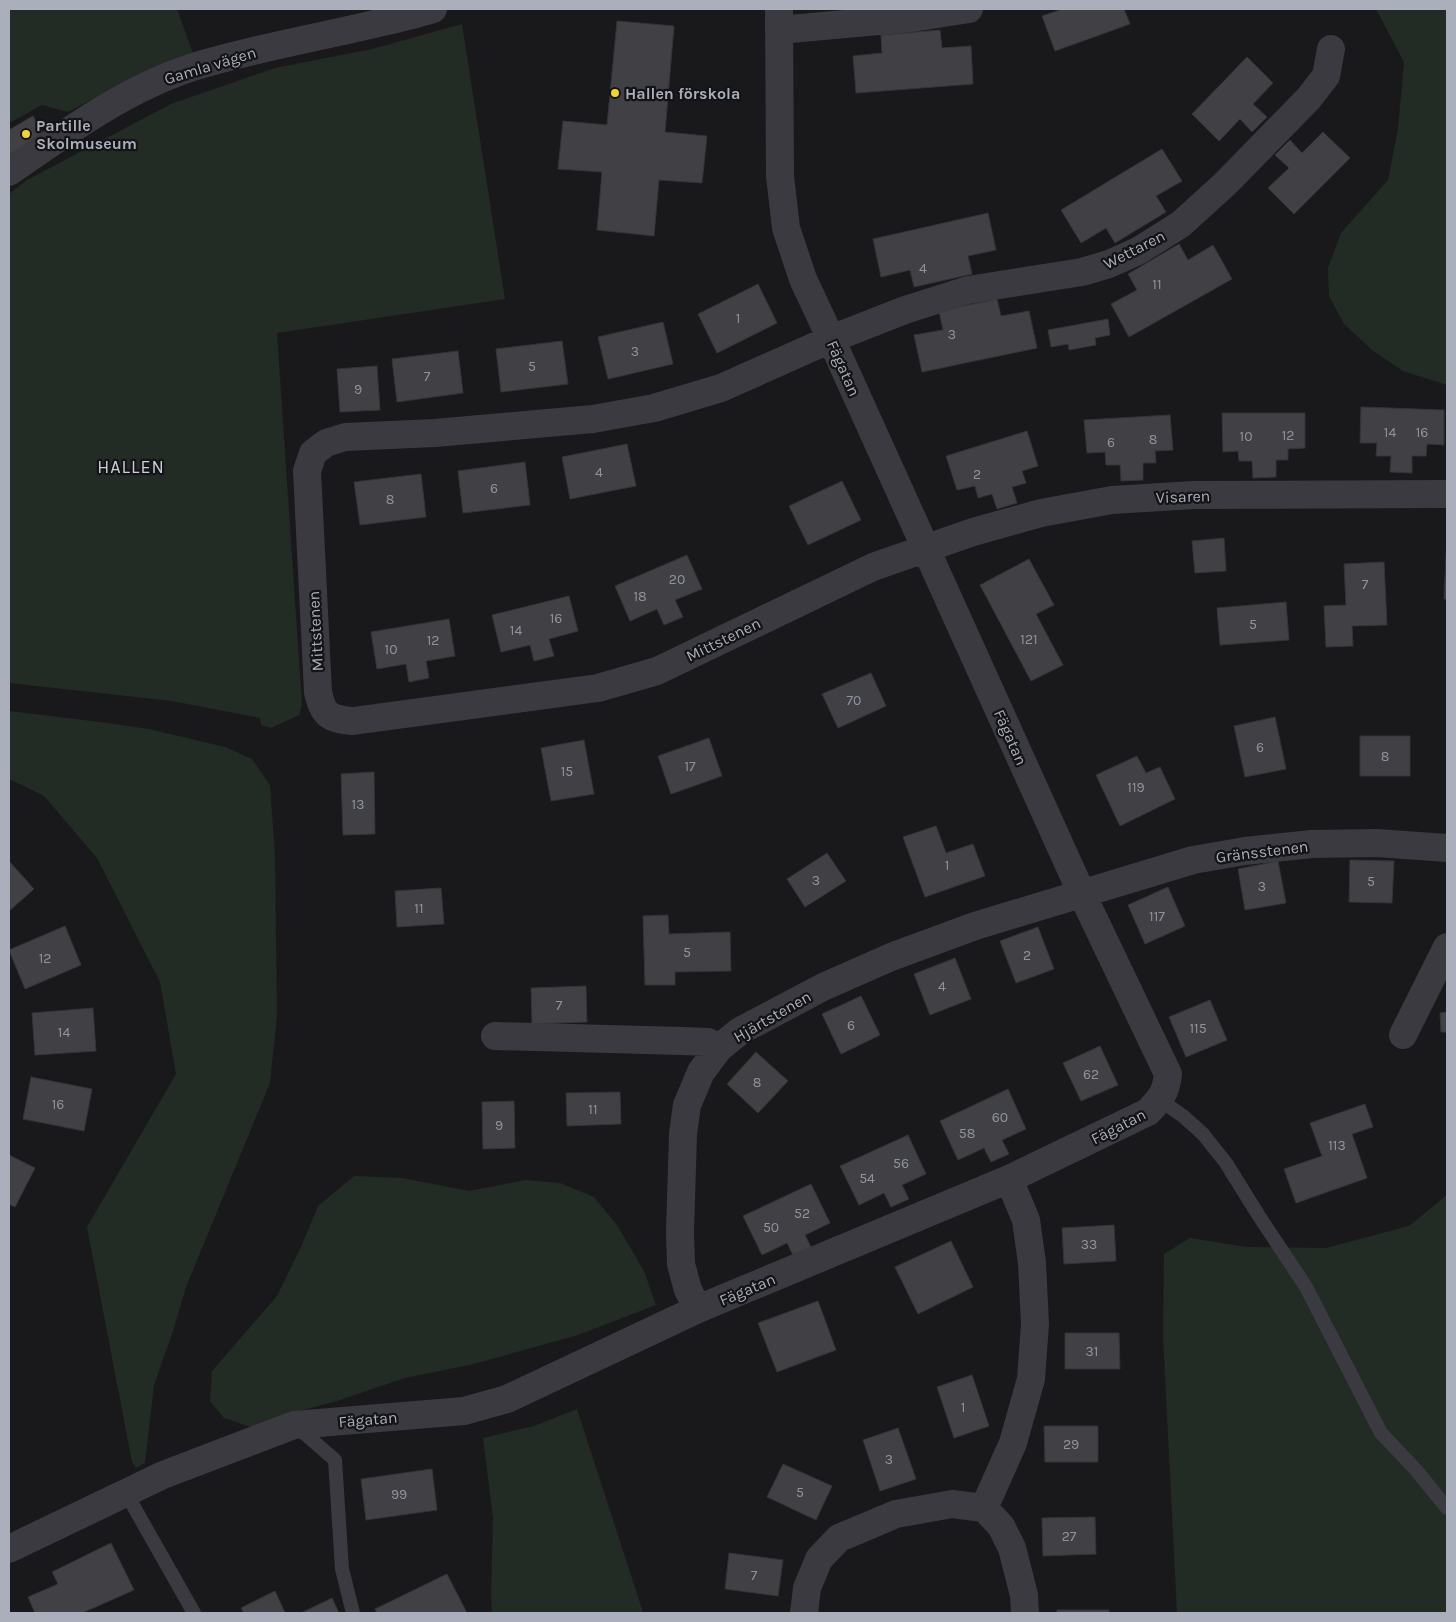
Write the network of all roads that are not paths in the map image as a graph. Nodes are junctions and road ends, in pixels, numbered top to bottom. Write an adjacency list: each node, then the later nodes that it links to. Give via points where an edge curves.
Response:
1 (433, 9): 5 (street, Gamla vägen, via 261,49 192,68 138,88)
2 (969, 9): 3 (street, via 912,18)
3 (779, 20): 6 (street, Fägatan, via 780,176 786,228 803,279)
4 (1331, 49): 6 (street, Wettaren, via 1326,76 1309,98 1181,224 1138,251 1082,272 968,290)
5 (9, 172)
6 (831, 339): 8 (street, Fägatan); 8 (street, Mittstenen, via 721,388 654,408 593,420 345,437 326,443 313,453 307,471 321,705 328,716 353,721 598,688 657,671 873,567)
7 (1447, 494): 8 (street, Visaren, via 1194,495 1112,500 1041,513)
8 (925, 548): 10 (street, Fägatan)
9 (1447, 848): 10 (street, Gränsstenen, via 1354,843 1246,851 1194,860)
10 (1082, 894): 14 (street, Hjärtstenen, via 968,929 858,971 740,1031); 15 (street, Fägatan, via 1168,1074 1167,1087)
11 (1447, 947): 12 (street)
12 (1403, 1035)
13 (495, 1036): 14 (street, via 682,1040 708,1042)
14 (719, 1048): 17 (street, Hjärtstenen, via 701,1072 687,1104 684,1134 682,1264 688,1290)
15 (1160, 1100): 16 (street, Fägatan, via 1148,1112); 21 (lane, via 1203,1134 1226,1163 1306,1288 1381,1433)
16 (1009, 1179): 17 (street, Fägatan); 20 (street, via 1026,1220 1035,1324 1030,1379 1015,1434)
17 (698, 1309): 18 (street, Fägatan, via 516,1395 464,1411)
18 (294, 1424): 19 (street, Fägatan, via 163,1475); 24 (lane, via 335,1460 342,1569)
19 (126, 1493): 22 (street, Fägatan); 23 (lane)
20 (984, 1508): 25 (street, via 952,1504 896,1514 839,1538 819,1558 807,1588); 26 (street, via 1001,1526 1012,1548 1024,1595)
21 (1447, 1508)
22 (9, 1550)
23 (194, 1613)
24 (353, 1613)
25 (804, 1613)
26 (1025, 1613)

